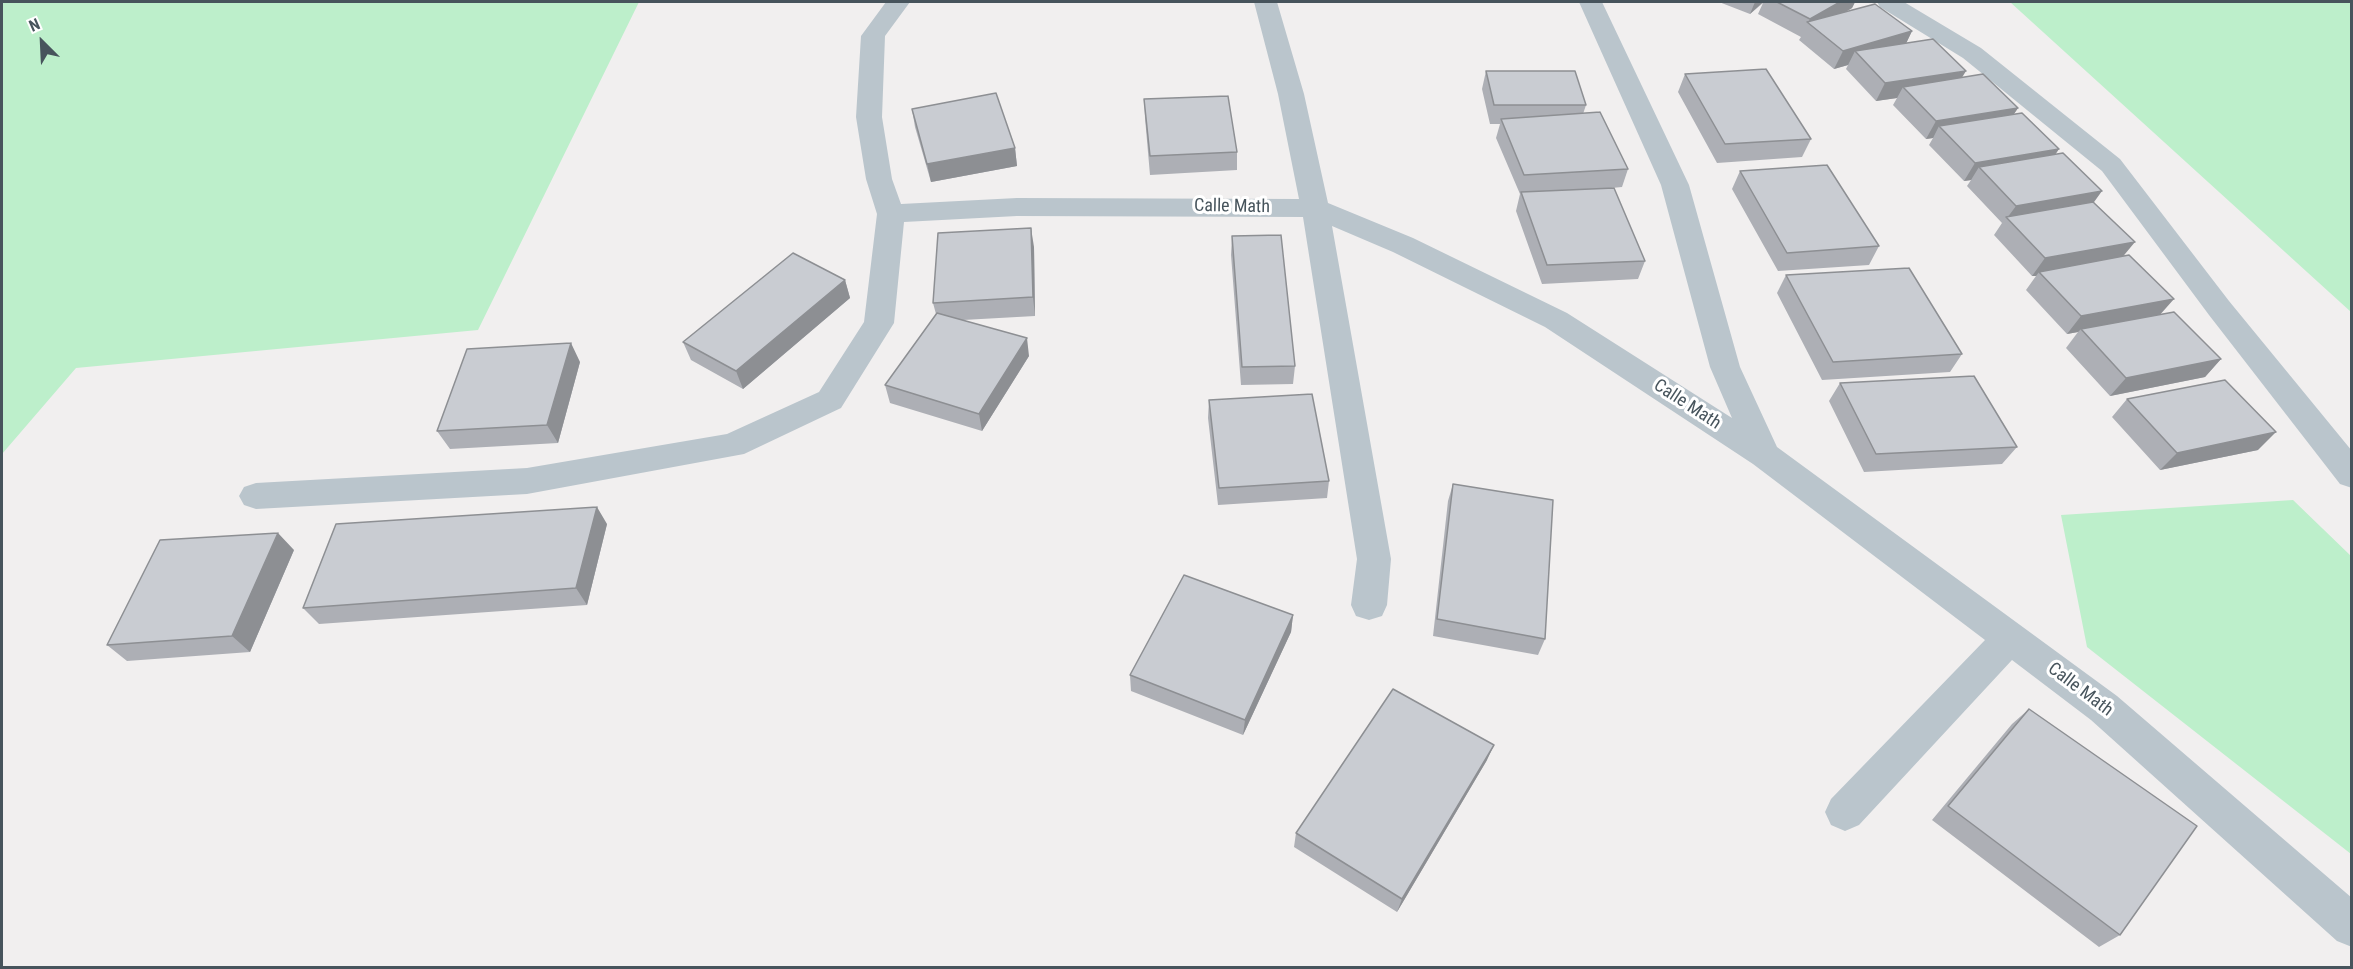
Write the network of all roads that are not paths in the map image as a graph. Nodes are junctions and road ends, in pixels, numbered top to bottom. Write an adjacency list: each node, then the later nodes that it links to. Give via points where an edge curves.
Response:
1 (898, 2): 6 (street, via 873,36 869,117 879,179)
2 (1266, 2): 5 (street, via 1291,94)
3 (1591, 2): 7 (street, via 1675,185 1725,367)
4 (1888, 2): 8 (street, via 1972,52 2111,165)
5 (1315, 208): 6 (street, Calle Math, via 1017,207); 7 (street, Calle Math, via 1403,245 1556,320); 10 (street, via 1374,558)
6 (891, 214): 9 (street, via 879,323 830,400 733,445 527,481)
7 (1764, 455): 11 (street, Calle Math)
8 (2352, 476)
9 (256, 496)
10 (1369, 605)
11 (2010, 638): 12 (street); 13 (street, Calle Math, via 2104,708)
12 (1845, 812)
13 (2352, 926)

